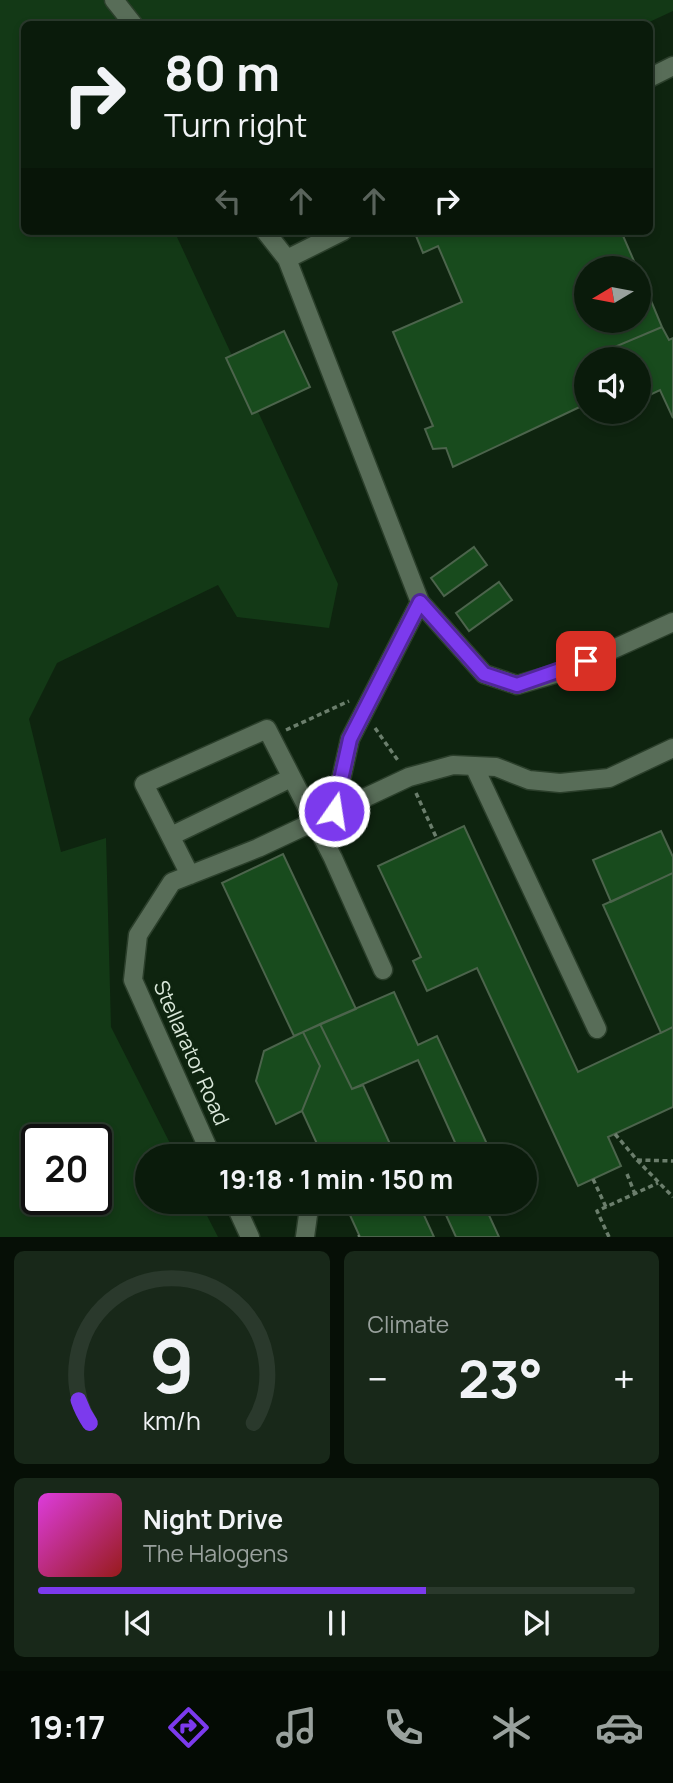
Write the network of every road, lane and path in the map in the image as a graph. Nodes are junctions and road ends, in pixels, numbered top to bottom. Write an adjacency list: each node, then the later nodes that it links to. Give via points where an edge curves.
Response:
1 (114, 0): 2 (street)
2 (131, 21)
3 (673, 66): 4 (street)
4 (653, 76)
5 (268, 235): 7 (street)
6 (335, 235): 7 (street)
7 (287, 259): 8 (street)
8 (420, 602): 9 (street, via 484,674 517,685 565,671); 13 (street, via 350,739)
9 (673, 622)
10 (673, 748): 11 (street, Stellarator Road, via 609,778 560,783)
11 (474, 766): 13 (street, Stellarator Road, via 453,765 409,777); 18 (street)
12 (291, 778): 14 (street); 15 (street); 15 (street, via 267,729 144,784)
13 (334, 811): 14 (street, Stellarator Road)
14 (312, 821): 16 (street, Stellarator Road); 17 (street)
15 (171, 836): 16 (street)
16 (190, 875): 20 (street, Stellarator Road, via 172,882 138,935 133,980)
17 (383, 970)
18 (597, 1029)
19 (615, 1134): 21 (path)
20 (206, 1144)
21 (637, 1160): 22 (path); 25 (path)
22 (673, 1161)
23 (627, 1174): 26 (path)
24 (593, 1179): 28 (path)
25 (658, 1183): 26 (path); 27 (path)
26 (635, 1194): 28 (path)
27 (673, 1197)
28 (606, 1207): 33 (path, via 597,1211)
29 (239, 1214): 31 (street)
30 (308, 1214): 32 (street)
31 (250, 1237)
32 (305, 1237)
33 (609, 1237)

